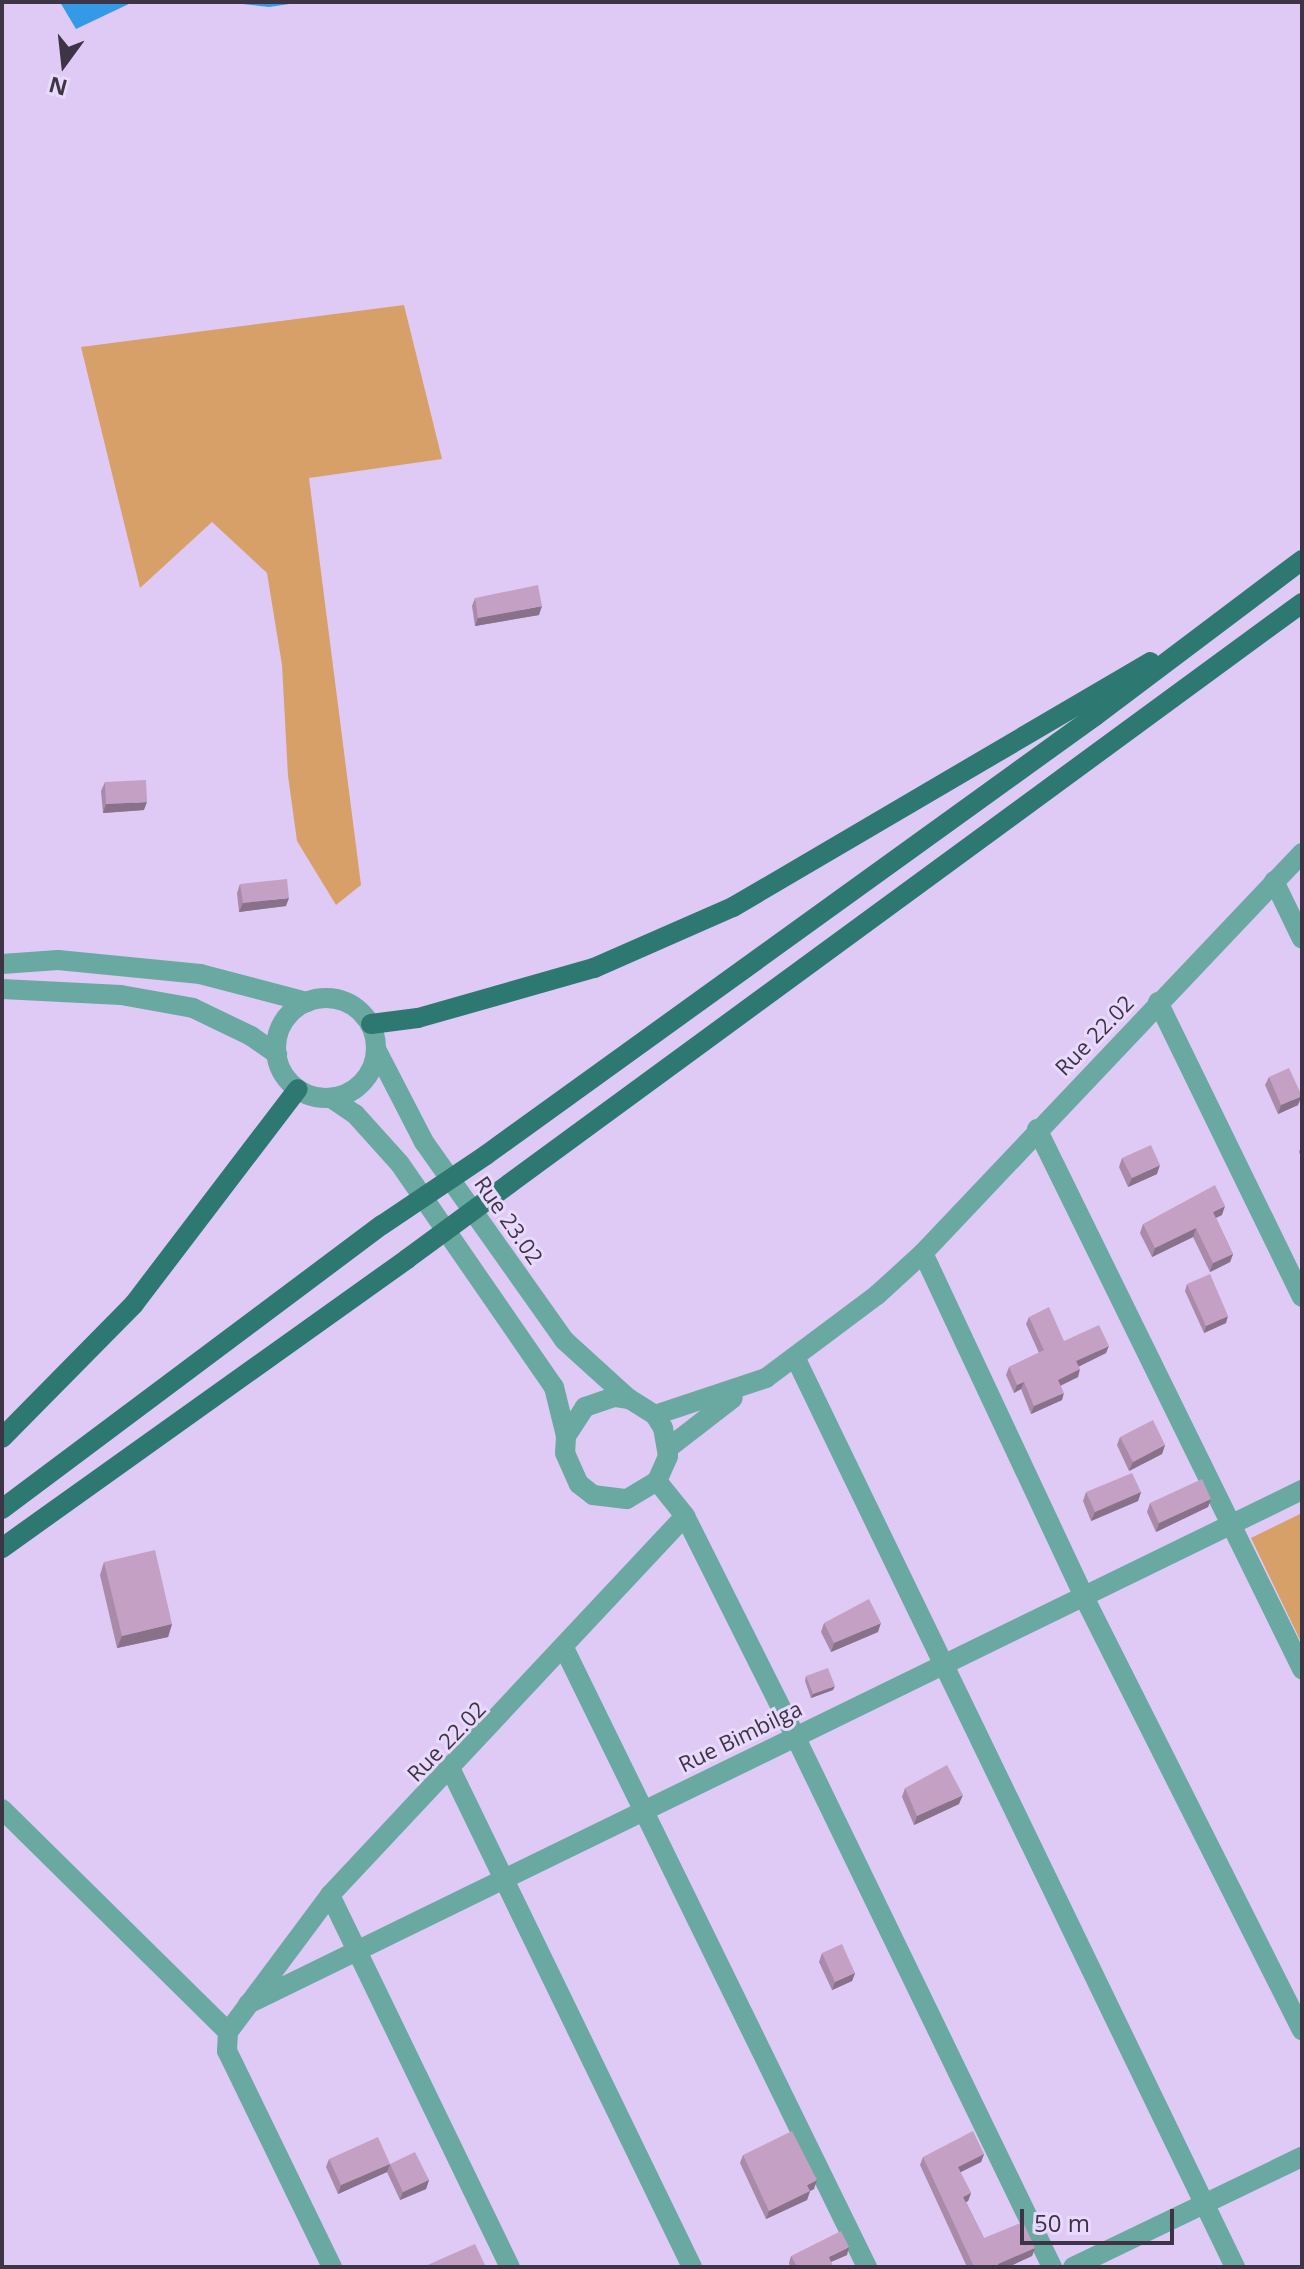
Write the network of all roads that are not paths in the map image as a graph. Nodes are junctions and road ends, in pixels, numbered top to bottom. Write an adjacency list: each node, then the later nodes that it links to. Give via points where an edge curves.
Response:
1 (1302, 560): 3 (main road)
2 (1302, 603): 31 (main road, bridge, via 407,1259)
3 (1232, 613): 11 (main road, via 733,907 594,968 418,1018); 28 (main road, bridge, via 382,1225)
4 (1302, 853): 5 (street, Rue 22.02)
5 (1274, 881): 6 (street); 10 (street, Rue 22.02)
6 (1302, 939)
7 (2, 964): 9 (street, via 58,960 186,972)
8 (2, 989): 13 (street, via 121,995 193,1008)
9 (307, 1002): 11 (street, via 331,997 348,1002); 13 (street, via 288,1015 279,1030)
10 (1158, 1002): 16 (street, Rue 22.02); 18 (street)
11 (371, 1024): 12 (street, Rue 23.02)
12 (376, 1049): 15 (street, via 361,1084); 21 (street, Rue 23.02, via 424,1142 564,1340)
13 (277, 1054): 14 (street, via 286,1078)
14 (298, 1089): 15 (street); 24 (main road, via 134,1304)
15 (331, 1098): 23 (street, via 355,1114 400,1164 472,1266 554,1387)
16 (1037, 1129): 17 (street, Rue 22.02); 30 (street)
17 (923, 1253): 19 (street); 32 (street)
18 (1302, 1297)
19 (796, 1359): 20 (street); 34 (street)
20 (743, 1390): 22 (street); 25 (street)
21 (629, 1399): 22 (street, Rue 23.02); 23 (street, via 614,1397 585,1407)
22 (655, 1415): 25 (street)
23 (566, 1436): 26 (street, via 569,1470 593,1495 627,1499)
24 (2, 1438)
25 (667, 1449): 26 (street)
26 (657, 1481): 29 (street)
27 (1302, 1490): 30 (street, Rue Bimbilga)
28 (2, 1509)
29 (685, 1516): 33 (street, Rue 22.02); 36 (street)
30 (1231, 1525): 32 (street, Rue Bimbilga); 35 (street)
31 (2, 1548)
32 (1084, 1597): 34 (street, Rue Bimbilga); 44 (street)
33 (565, 1650): 37 (street, Rue 22.02); 38 (street)
34 (944, 1663): 36 (street, Rue Bimbilga); 47 (street)
35 (1302, 1669)
36 (795, 1736): 38 (street, Rue Bimbilga); 52 (street)
37 (451, 1770): 40 (street); 41 (street, Rue 22.02)
38 (646, 1808): 40 (street, Rue Bimbilga); 51 (street)
39 (2, 1809): 45 (street)
40 (503, 1877): 42 (street, Rue Bimbilga); 50 (street)
41 (330, 1895): 42 (street); 43 (street, Rue 22.02)
42 (355, 1949): 43 (street, Rue Bimbilga); 49 (street)
43 (248, 2004): 45 (street, Rue Bimbilga)
44 (1302, 2030)
45 (228, 2041): 48 (street)
46 (1302, 2157): 47 (street)
47 (1203, 2204): 53 (street); 54 (street)
48 (332, 2267)
49 (510, 2267)
50 (692, 2267)
51 (867, 2267)
52 (1052, 2267)
53 (1073, 2267)
54 (1235, 2267)

